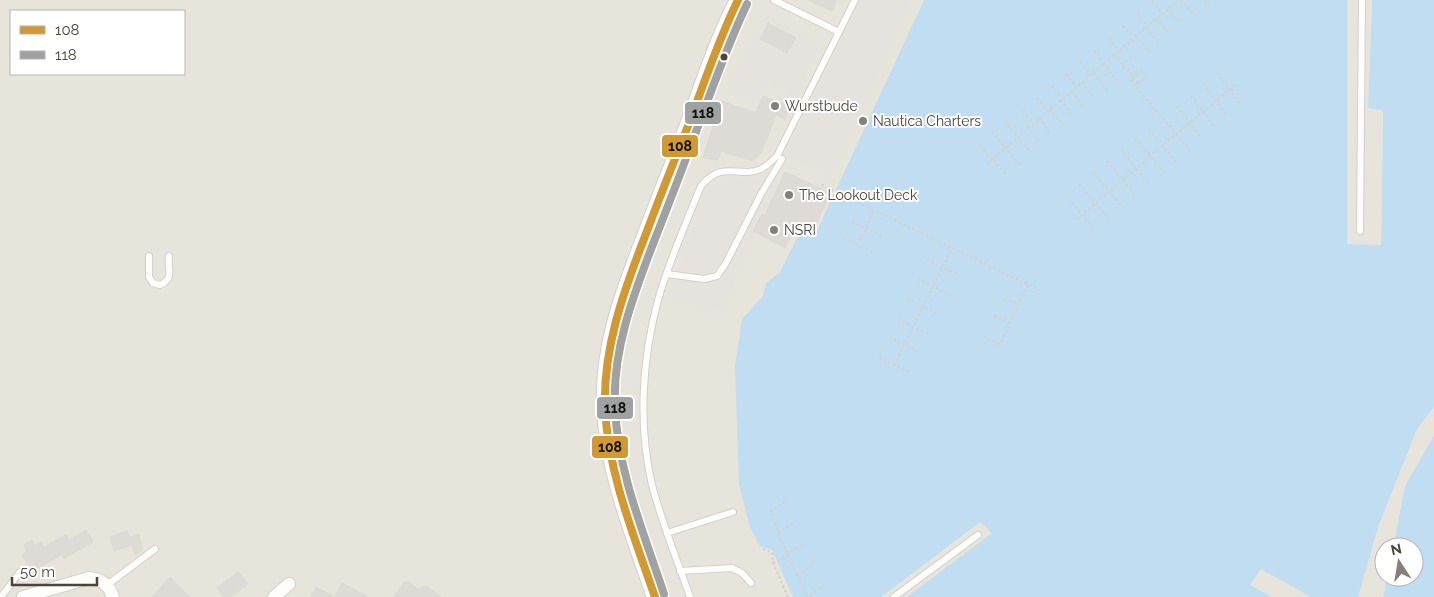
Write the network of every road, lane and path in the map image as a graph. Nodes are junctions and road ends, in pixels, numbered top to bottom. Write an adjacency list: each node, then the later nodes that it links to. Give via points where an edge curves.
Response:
1 (738, 0): 146 (street, via 623,293 610,342 605,385 608,444 620,497)
2 (774, 0): 17 (lane)
3 (855, 0): 17 (lane)
4 (1179, 0): 9 (path); 12 (path)
5 (1205, 0): 8 (path)
6 (1362, 0): 94 (lane)
7 (1152, 1): 11 (path)
8 (1209, 5)
9 (1168, 9): 13 (path); 14 (path)
10 (1137, 14): 16 (path)
11 (1162, 14)
12 (1195, 16)
13 (1156, 19): 16 (path); 18 (path)
14 (1181, 24)
15 (1123, 26): 19 (path)
16 (1147, 27): 19 (path); 21 (path)
17 (839, 32): 103 (lane, via 777,156 762,169 726,170 701,186)
18 (1170, 33)
19 (1134, 37): 23 (path); 24 (path)
20 (1109, 38): 23 (path)
21 (1159, 42)
22 (1094, 50): 28 (path)
23 (1119, 50): 25 (path)
24 (1149, 52)
25 (1114, 55): 28 (path); 30 (path)
26 (1130, 57): 30 (path)
27 (1080, 62): 35 (path)
28 (1104, 63): 35 (path); 38 (path)
29 (1136, 64): 31 (path)
30 (1122, 65): 31 (path)
31 (1127, 71): 37 (path)
32 (1142, 71): 37 (path)
33 (1217, 73): 50 (path)
34 (1066, 74): 43 (path)
35 (1092, 74): 39 (path); 44 (path)
36 (1147, 76): 37 (path, via 1138,85)
37 (1133, 78): 66 (path, via 1130,80)
38 (1117, 80)
39 (1082, 82): 43 (path); 48 (path)
40 (1203, 84): 55 (path)
41 (1236, 84): 66 (path)
42 (1052, 86): 49 (path)
43 (1076, 86): 45 (path)
44 (1107, 90)
45 (1071, 92): 49 (path); 52 (path)
46 (1192, 96): 62 (path)
47 (1037, 98): 53 (path)
48 (1095, 98)
49 (1061, 99): 53 (path); 56 (path)
50 (1241, 104)
51 (1177, 106): 68 (path)
52 (1084, 107)
53 (1049, 110): 57 (path); 60 (path)
54 (1023, 111): 59 (path)
55 (1227, 115)
56 (1073, 116)
57 (1039, 118): 59 (path); 65 (path)
58 (1006, 121): 73 (path)
59 (1033, 123): 61 (path)
60 (1062, 125)
61 (1028, 127): 69 (path); 77 (path)
62 (1215, 127)
63 (1149, 129): 76 (path)
64 (992, 132): 78 (path)
65 (1051, 134)
66 (1176, 134): 72 (path); 89 (path)
67 (1135, 138): 80 (path)
68 (1201, 138)
69 (1040, 143)
70 (980, 146): 81 (path)
71 (1121, 150): 84 (path)
72 (1190, 150)
73 (1030, 152)
74 (782, 159): 103 (lane, via 717,276 704,279)
75 (1107, 161): 86 (path)
76 (1176, 162)
77 (987, 164)
78 (1020, 165)
79 (1093, 172): 87 (path)
80 (1164, 173)
81 (1006, 174)
82 (1079, 184): 91 (path)
83 (822, 185): 88 (path)
84 (1150, 185)
85 (1066, 195): 89 (path)
86 (1136, 195)
87 (1122, 206)
88 (875, 210): 97 (path); 98 (path)
89 (1082, 214): 90 (path); 93 (path)
90 (1077, 219)
91 (1110, 219)
92 (852, 222): 95 (path)
93 (1094, 229)
94 (1360, 231)
95 (882, 236)
96 (842, 238): 97 (path)
97 (857, 245): 99 (path)
98 (952, 248): 106 (path); 121 (path)
99 (873, 252)
100 (149, 256): 101 (lane, via 149,276 153,283 160,285 167,282 170,275)
101 (169, 256)
102 (927, 260): 104 (path)
103 (667, 274): 126 (lane, via 650,333 643,406 652,484)
104 (957, 274)
105 (918, 279): 108 (path)
106 (1028, 285): 107 (path); 111 (path)
107 (1039, 290)
108 (951, 295)
109 (1004, 298): 111 (path)
110 (908, 299): 112 (path)
111 (1019, 304): 115 (path)
112 (938, 314)
113 (994, 316): 115 (path)
114 (898, 320): 116 (path)
115 (1010, 323): 118 (path, via 1000,344)
116 (929, 334)
117 (889, 337): 119 (path)
118 (984, 337)
119 (919, 352)
120 (879, 358): 121 (path)
121 (894, 365): 122 (path)
122 (910, 372)
123 (785, 502): 127 (path, via 770,512)
124 (733, 512): 126 (lane)
125 (793, 523): 127 (path)
126 (667, 533): 135 (lane)
127 (778, 533): 132 (path)
128 (978, 535): 149 (lane)
129 (804, 544): 132 (path)
130 (155, 549): 140 (lane)
131 (763, 549): 133 (path, via 772,552)
132 (788, 555): 133 (path); 137 (path)
133 (773, 563): 148 (path)
134 (813, 565): 137 (path)
135 (680, 571): 138 (lane, via 732,568); 147 (lane)
136 (20, 572): 142 (lane)
137 (797, 576): 141 (path, via 807,597)
138 (751, 583)
139 (289, 584): 145 (street)
140 (107, 585): 143 (street, via 96,579 86,579); 144 (street)
141 (824, 586)
142 (1, 597)
143 (23, 597)
144 (113, 597)
145 (274, 597)
146 (655, 597)
147 (690, 597)
148 (788, 597)
149 (894, 597)

